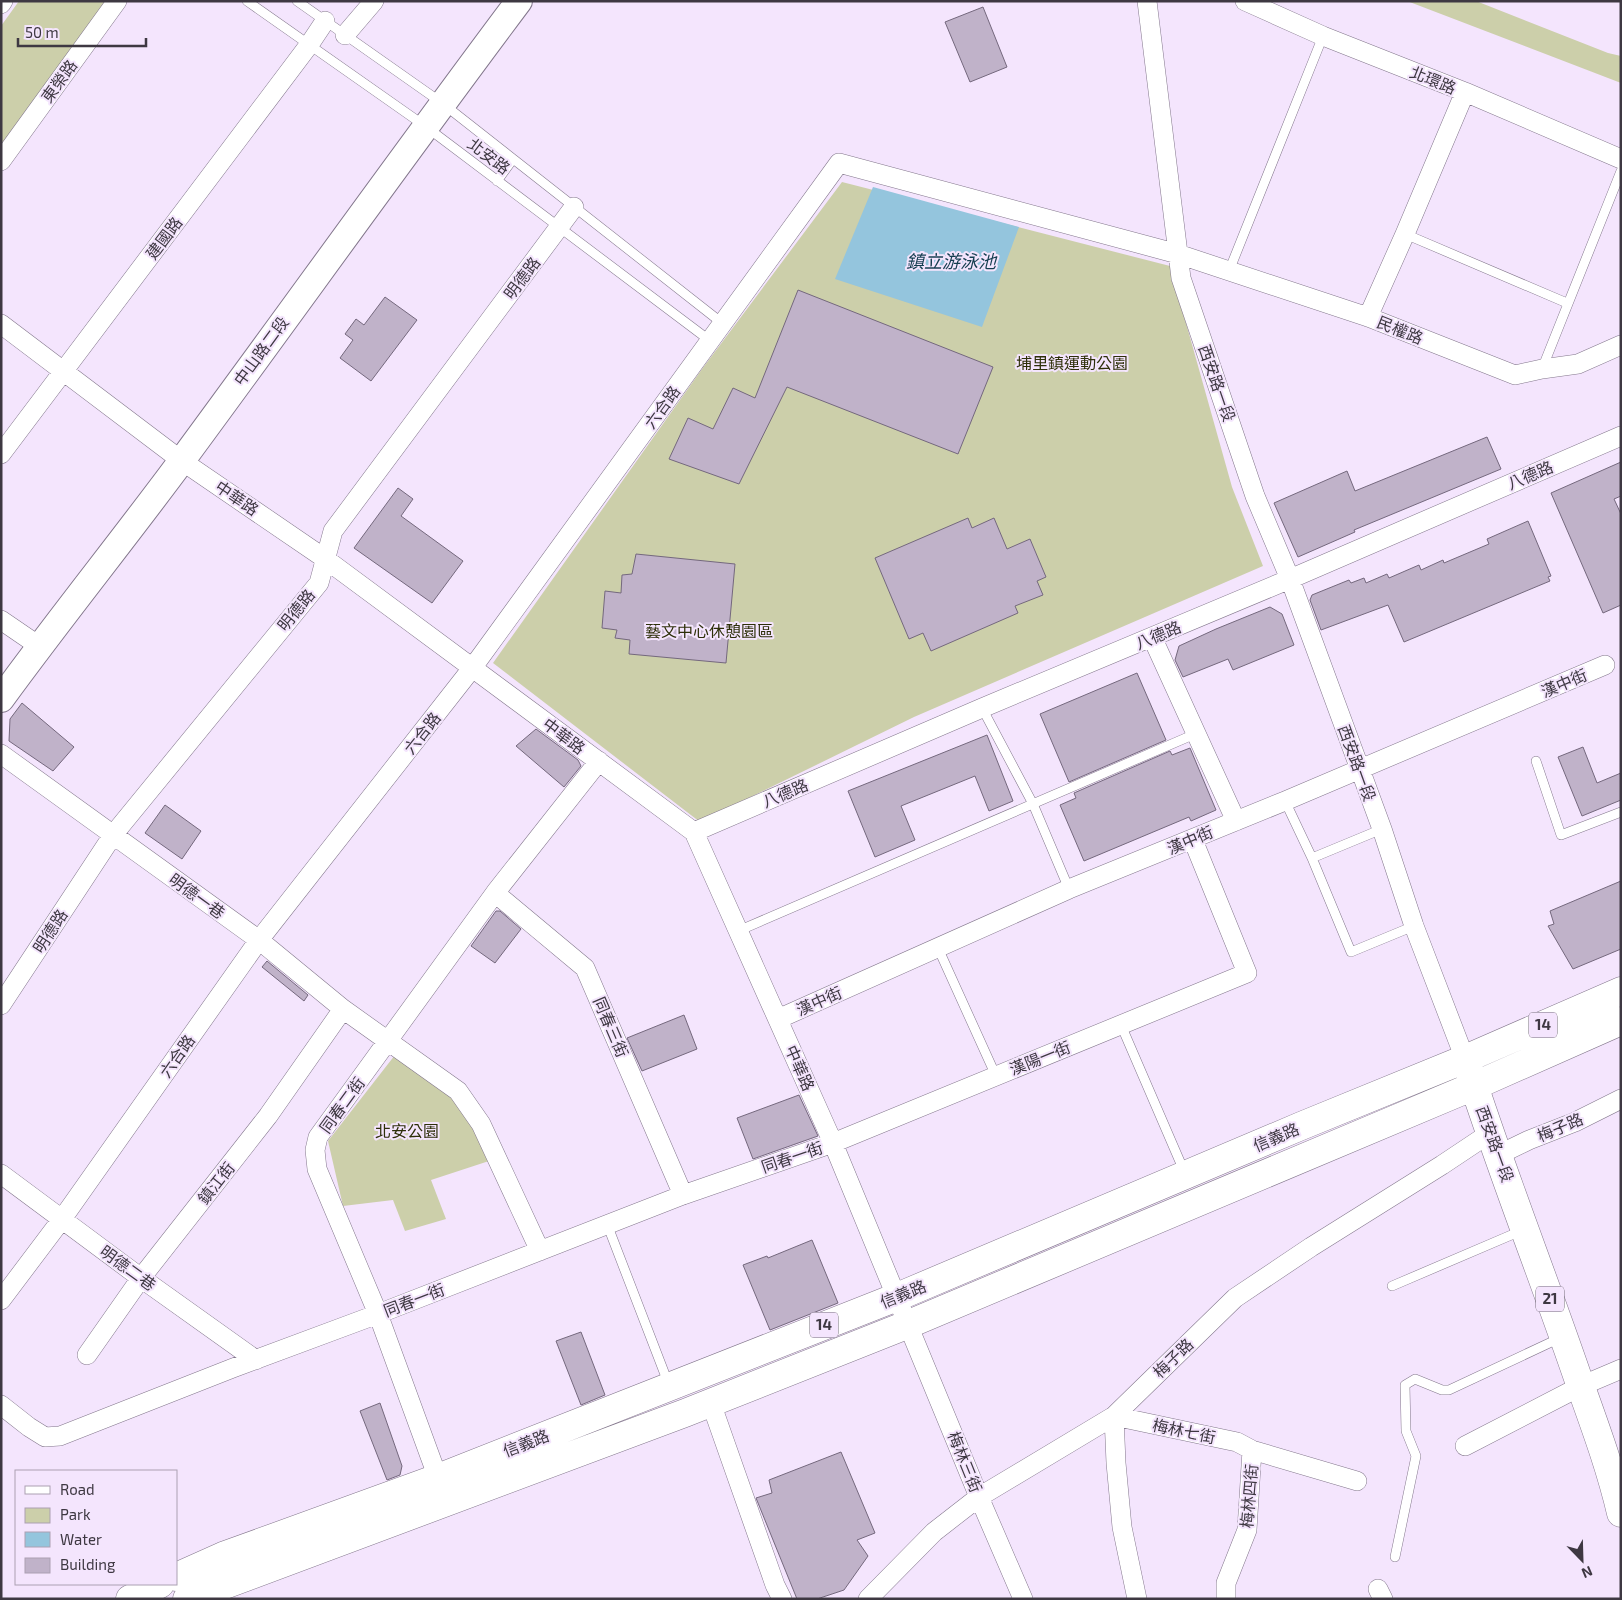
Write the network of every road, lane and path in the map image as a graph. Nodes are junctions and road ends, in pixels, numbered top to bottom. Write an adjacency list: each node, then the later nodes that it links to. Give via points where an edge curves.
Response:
1 (118, 1): 17 (street, 東榮路)
2 (247, 1): 11 (lane, 北安路)
3 (297, 1): 8 (lane, 北安路)
4 (374, 1): 9 (street)
5 (519, 1): 13 (street, 中山路二段)
6 (1147, 1): 24 (street, 西安路一段)
7 (1245, 1): 10 (street, 北環路)
8 (325, 21): 9 (lane, 北安路); 11 (street, 建國路)
9 (345, 35): 13 (lane, 北安路)
10 (1323, 36): 12 (street, 北環路); 25 (lane)
11 (309, 44): 14 (lane, 北安路); 33 (street, 建國路)
12 (1465, 92): 16 (street, 北環路); 23 (street)
13 (442, 103): 14 (street, 中山路二段); 15 (lane, 北安路)
14 (425, 126): 20 (lane, 北安路); 36 (street, 中山路二段)
15 (514, 159): 20 (lane); 21 (lane, 北安路)
16 (1621, 159)
17 (1, 161)
18 (839, 163): 24 (street, 民權路); 28 (street, 六合路)
19 (1621, 171): 26 (lane)
20 (497, 181): 22 (lane, 北安路)
21 (574, 207): 22 (street, 明德路); 28 (lane, 北安路)
22 (559, 228): 30 (lane, 北安路); 37 (street, 明德路, via 333,531)
23 (1406, 234): 26 (lane); 27 (street)
24 (1178, 254): 25 (street, 民權路); 38 (street, 西安路一段, via 1181,278 1255,496)
25 (1229, 271): 27 (street, 民權路)
26 (1567, 303): 32 (lane)
27 (1368, 317): 32 (street, 民權路, via 1515,376)
28 (722, 323): 30 (street, 六合路)
29 (1, 324): 33 (street, 中華路)
30 (709, 340): 43 (street, 六合路)
31 (1621, 345): 32 (street, 民權路, via 1578,364)
32 (1542, 369)
33 (63, 372): 35 (street, 建國路); 36 (street, 中華路)
34 (1621, 436): 38 (street, 八德路)
35 (1, 454)
36 (182, 461): 37 (street, 中華路); 41 (street, 中山路二段)
37 (324, 558): 43 (street, 中華路); 57 (street, 明德路, via 319,583)
38 (1290, 579): 40 (street, 八德路); 50 (street, 西安路一段)
39 (1, 620): 41 (street)
40 (1152, 637): 45 (street, 八德路); 46 (street)
41 (39, 646): 44 (street, 中山路二段)
42 (1605, 665): 50 (street, 漢中街)
43 (473, 667): 48 (street, 中華路); 64 (street, 六合路)
44 (1, 699)
45 (982, 708): 52 (lane); 56 (street, 八德路)
46 (1195, 734): 52 (lane); 54 (street)
47 (1, 754): 57 (street, 明德一巷)
48 (599, 761): 56 (street, 中華路); 61 (street, 同春二街)
49 (1536, 761): 53 (lane, via 1560,835)
50 (1359, 769): 51 (street, 漢中街); 55 (street, 西安路一段)
51 (1285, 801): 54 (street, 漢中街); 59 (lane)
52 (1033, 804): 60 (lane); 63 (lane)
53 (1621, 812)
54 (1236, 821): 58 (street, 漢中街)
55 (1382, 829): 59 (lane); 62 (street, 西安路一段)
56 (694, 832): 63 (street, 中華路)
57 (113, 835): 64 (street, 明德一巷); 67 (street, 明德路)
58 (1193, 840): 60 (street, 漢中街); 71 (street, 漢陽一街, via 1247,974)
59 (1312, 858): 62 (lane, via 1352,952)
60 (1069, 889): 65 (street, 漢中街)
61 (495, 893): 72 (street, 同春二街); 81 (street, 同春三街, via 585,968)
62 (1414, 926): 73 (street, 西安路一段)
63 (738, 930): 69 (street, 中華路)
64 (259, 940): 68 (street, 明德一巷); 82 (street, 六合路)
65 (938, 948): 69 (street, 漢中街); 74 (lane)
66 (1621, 991): 73 (main road, 信義路 / 14)
67 (1, 1005)
68 (343, 1009): 72 (street, 明德一巷); 86 (street, 鎮江街, via 268,1116)
69 (778, 1019): 77 (street, 中華路)
70 (1621, 1021): 75 (main road, 信義路 / 14)
71 (1121, 1025): 74 (street, 漢陽一街); 80 (lane)
72 (389, 1041): 85 (street, 明德一巷, via 458,1092 481,1124); 90 (street, 同春二街, via 318,1137 315,1150 317,1169)
73 (1466, 1059): 75 (main road, 西安路一段 / 21); 80 (main road, 信義路 / 14)
74 (996, 1076): 77 (street, 漢陽一街)
75 (1474, 1086): 78 (main road, 西安路一段 / 21); 91 (main road, 信義路 / 14)
76 (1621, 1099): 78 (street, 梅子路, via 1529,1140)
77 (833, 1143): 81 (street, 同春一街); 88 (street, 中華路)
78 (1494, 1144): 84 (main road, 西安路一段 / 21); 100 (street, 梅子路, via 1442,1164 1235,1298)
79 (1, 1174): 82 (street, 明德二巷)
80 (1186, 1174): 88 (main road, 信義路 / 14)
81 (683, 1195): 83 (street, 同春一街)
82 (62, 1219): 86 (street, 明德二巷); 89 (street, 六合路)
83 (607, 1224): 85 (street, 同春一街); 97 (lane)
84 (1525, 1229): 87 (lane); 92 (main road, 西安路一段 / 21)
85 (540, 1251): 90 (street, 同春一街)
86 (141, 1278): 93 (street, 鎮江街); 94 (street, 明德二巷)
87 (1392, 1286)
88 (897, 1297): 91 (street, 中華路); 97 (main road, 信義路 / 14)
89 (1, 1300)
90 (378, 1314): 94 (street, 同春一街); 104 (street, 同春二街)
91 (909, 1324): 98 (main road, 信義路 / 14); 105 (street, 梅林三街)
92 (1564, 1336): 96 (main road, 西安路一段 / 21); 107 (lane, via 1449,1390 1415,1379 1405,1385 1406,1431 1416,1456)
93 (87, 1355)
94 (256, 1360): 99 (street, 同春一街, via 60,1436 45,1437)
95 (1621, 1369): 96 (street)
96 (1581, 1386): 101 (street); 106 (main road, 西安路一段 / 21)
97 (670, 1387): 104 (main road, 信義路 / 14)
98 (711, 1403): 104 (main road, 信義路 / 14); 112 (street)
99 (1, 1405)
100 (1114, 1416): 102 (street, 梅林七街, via 1237,1442); 105 (street, 梅子路); 115 (street, via 1122,1527)
101 (1465, 1446)
102 (1252, 1450): 103 (street, 梅林七街); 116 (street, 梅林四街, via 1247,1530 1226,1583)
103 (1357, 1481)
104 (442, 1490): 108 (main road, 信義路 / 14, via 223,1556); 111 (main road, 信義路 / 14)
105 (979, 1497): 113 (street, 梅子路, via 934,1532); 114 (street, 梅林三街)
106 (1621, 1513)
107 (1395, 1557)
108 (178, 1576)
109 (158, 1585): 110 (main road)
110 (130, 1599)
111 (187, 1599)
112 (782, 1599)
113 (868, 1599)
114 (1023, 1599)
115 (1137, 1599)
116 (1226, 1599)

